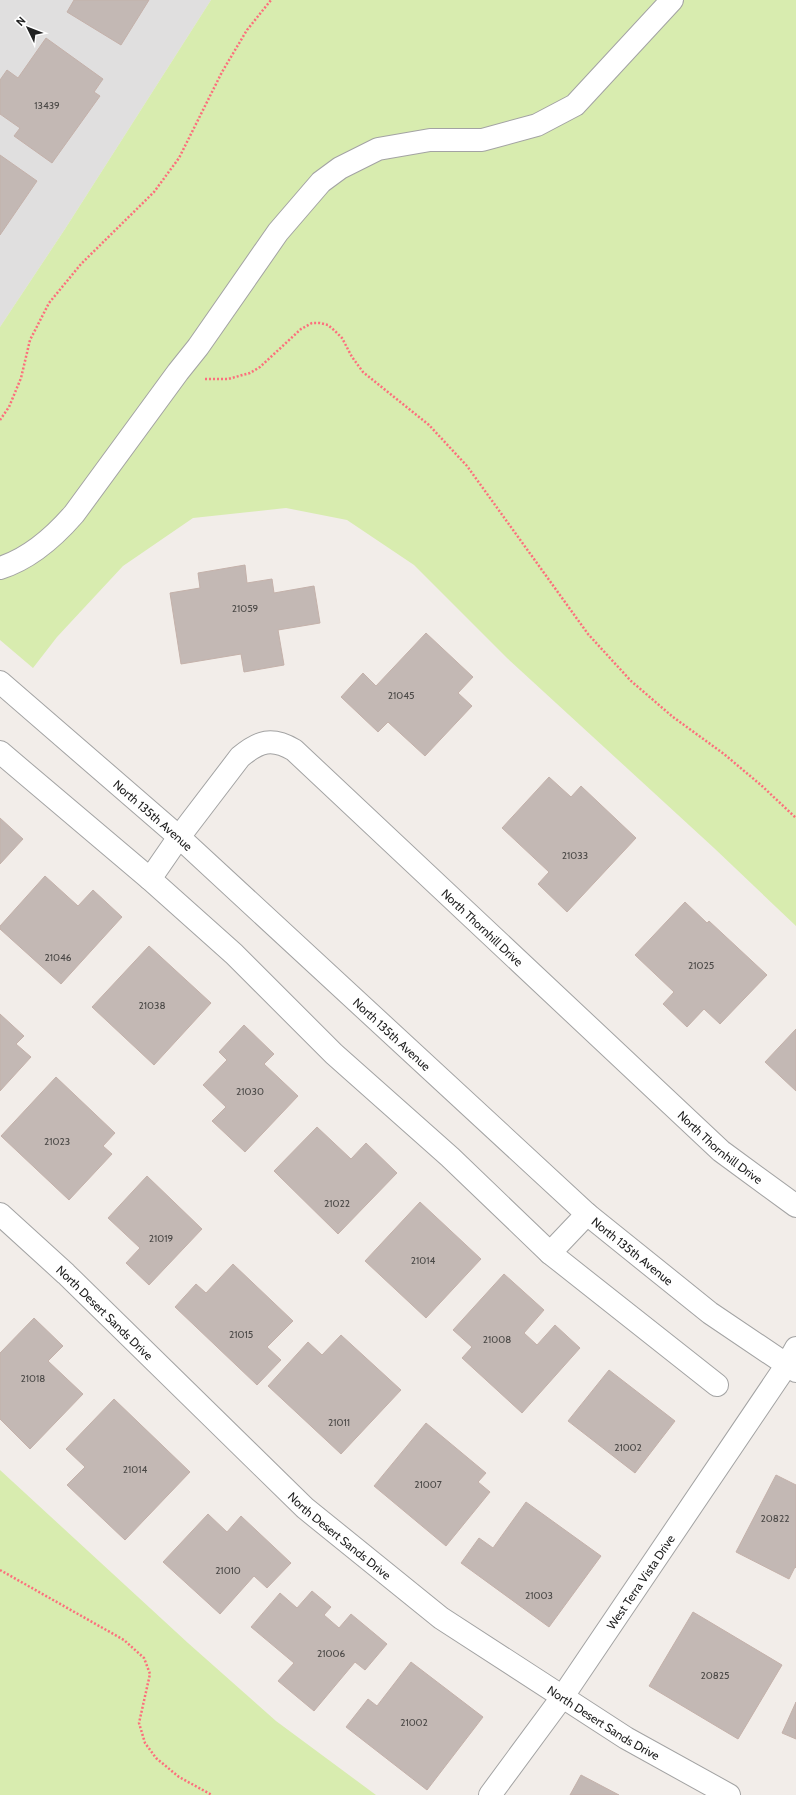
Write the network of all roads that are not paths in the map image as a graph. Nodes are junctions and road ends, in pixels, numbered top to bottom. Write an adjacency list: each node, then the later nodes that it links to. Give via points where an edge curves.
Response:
1 (672, 0): 2 (street, via 575,105 554,117 537,125 482,140 430,140 378,149 340,168 321,182 278,232 198,347 74,514 60,530 33,551)
2 (0, 568)
3 (0, 682): 5 (street, North 135th Avenue)
4 (0, 752): 6 (street)
5 (179, 837): 6 (street, North Thornhill Drive); 7 (street, North Thornhill Drive, via 240,757 252,747 268,742 283,744 294,750 721,1151); 9 (street, North 135th Avenue)
6 (150, 879): 10 (street, via 234,954 334,1054 450,1157)
7 (796, 1206)
8 (0, 1214): 13 (street, North Desert Sands Drive, via 66,1274 305,1508 441,1618)
9 (587, 1214): 10 (street); 11 (street, North 135th Avenue, via 710,1313)
10 (550, 1253): 12 (street)
11 (793, 1362): 13 (street, West Terra Vista Drive)
12 (717, 1386)
13 (563, 1696): 14 (street, West Terra Vista Drive); 15 (street, North Desert Sands Drive, via 626,1738)
14 (490, 1795)
15 (729, 1795)

